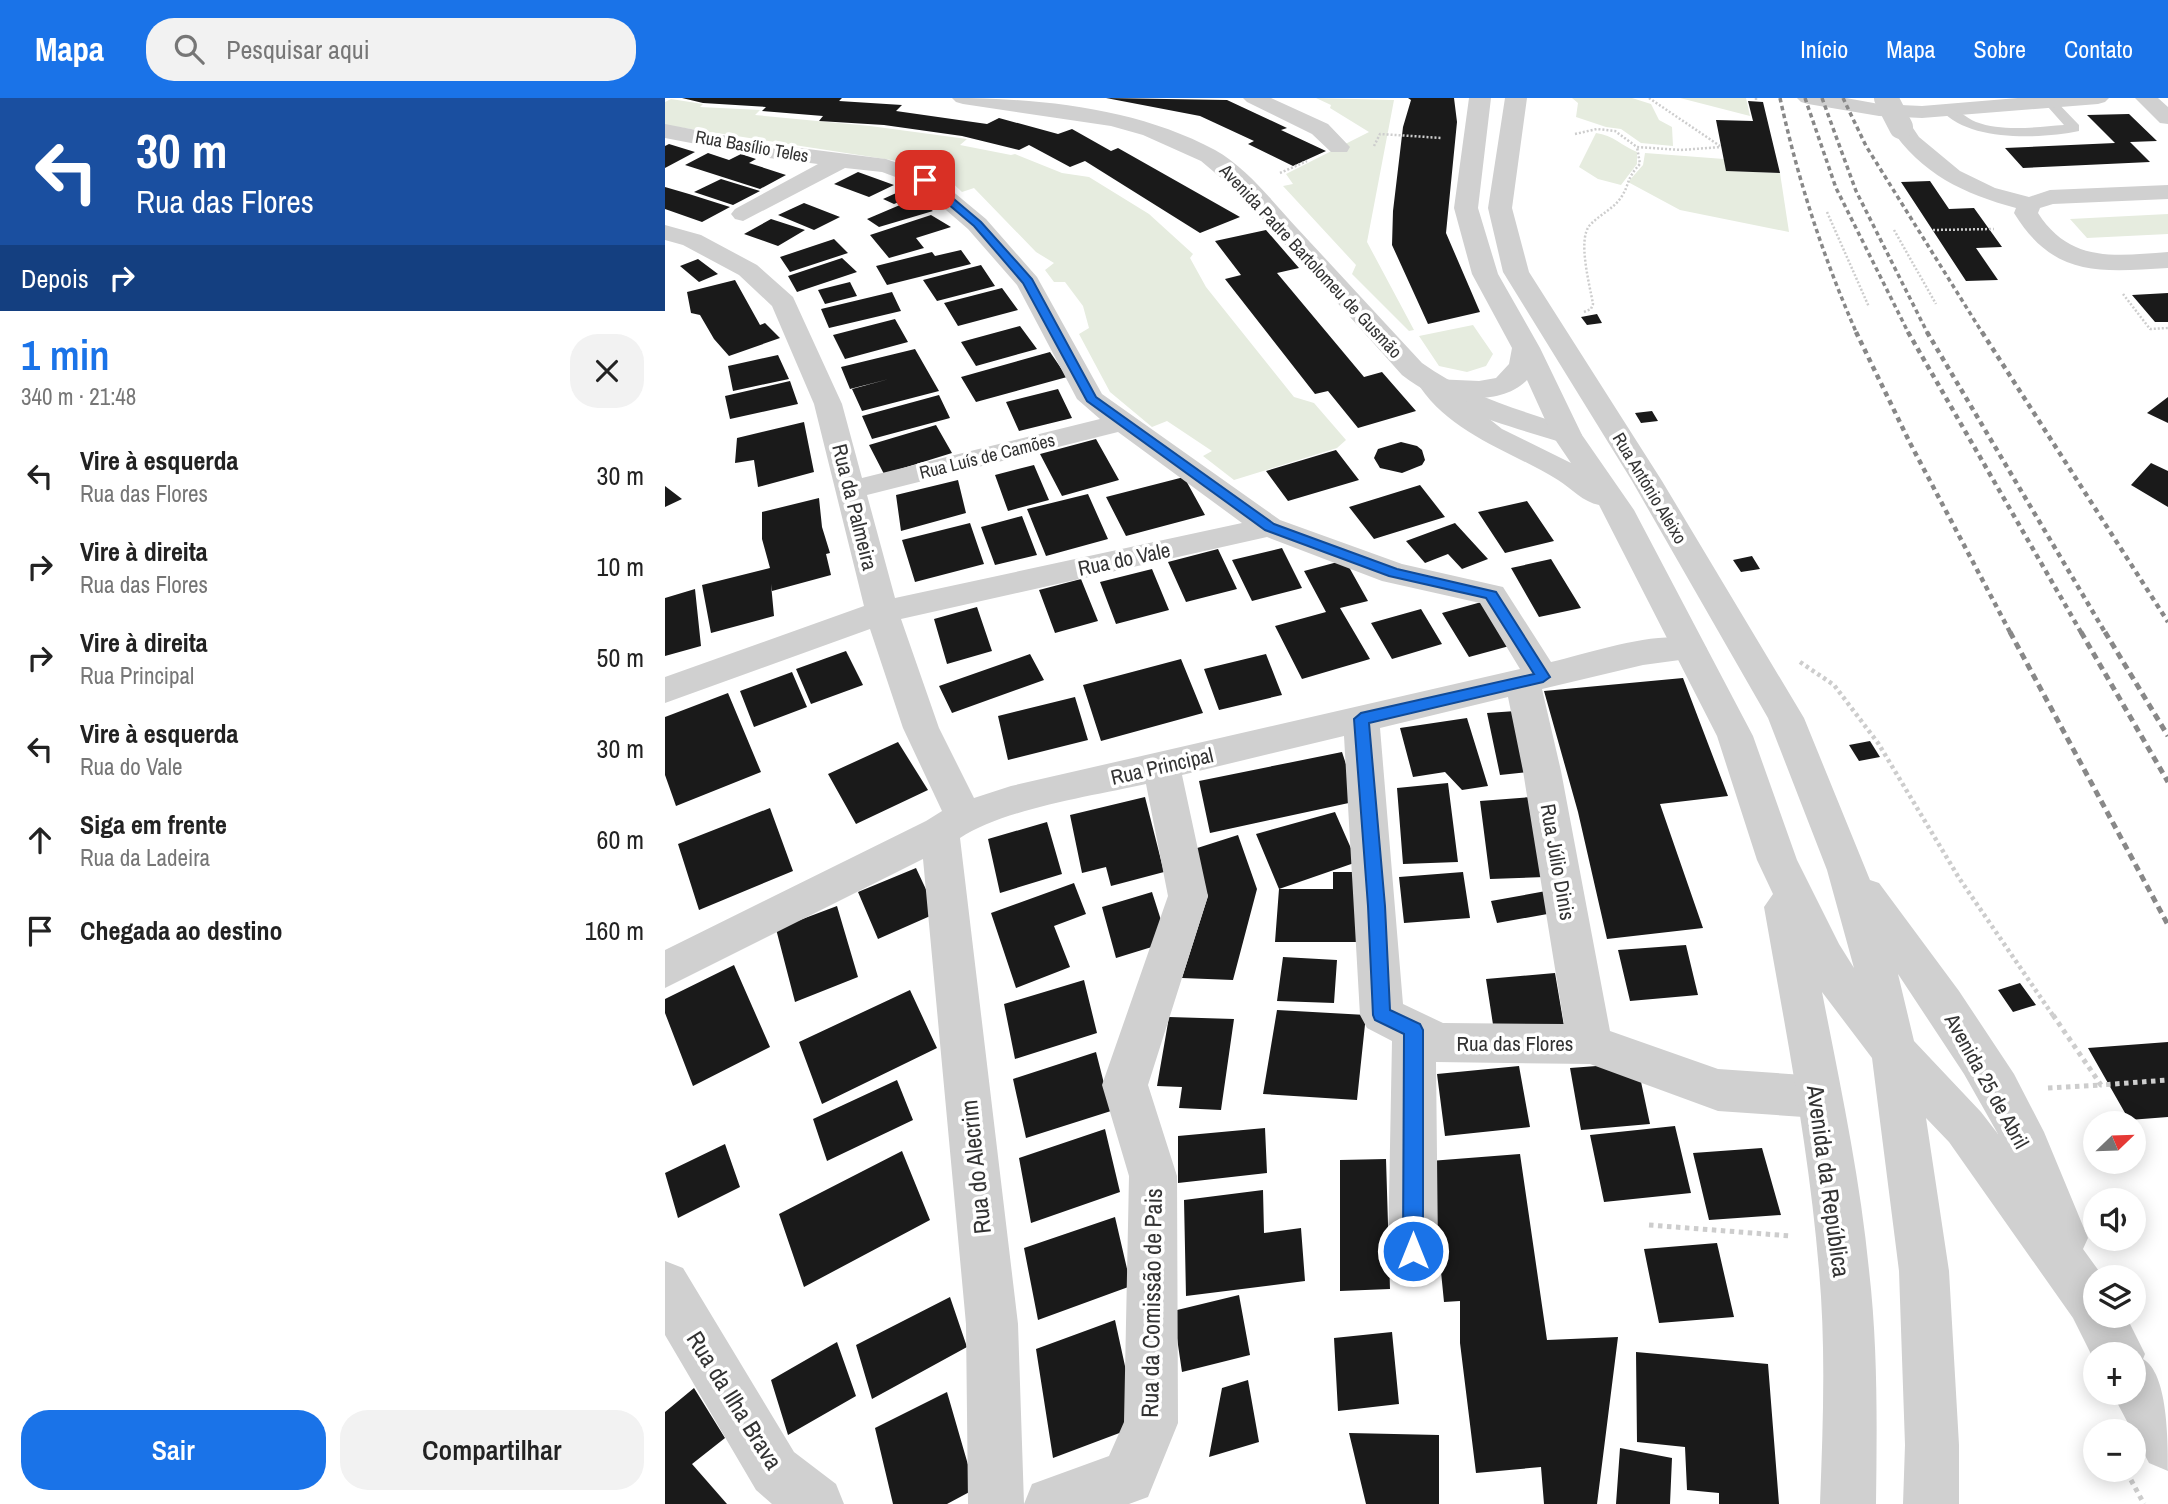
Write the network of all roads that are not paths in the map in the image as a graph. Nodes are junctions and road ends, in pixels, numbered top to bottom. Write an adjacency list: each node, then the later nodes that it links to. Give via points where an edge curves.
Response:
1 (963, 98): 21 (street, Avenida Padre Bartolomeu de Gusmão, via 1125,123 1209,156 1247,188 1412,369)
2 (1254, 98): 13 (street, via 1320,129)
3 (1480, 98): 20 (street, Rua António Aleixo, via 1466,208 1485,274)
4 (1516, 98): 24 (street, Rua António Aleixo, via 1500,208 1516,272)
5 (1808, 98): 10 (street, via 1879,110)
6 (1886, 98): 16 (street, bridge, via 1911,142 1952,176 1972,188)
7 (2098, 98): 9 (street)
8 (2147, 98): 11 (street)
9 (2047, 100): 10 (street); 10 (lane, via 2074,128 1990,131 1952,116)
10 (1943, 104)
11 (2168, 118)
12 (665, 131): 14 (street, Rua Basílio Teles)
13 (1339, 147)
14 (839, 161): 17 (street); 22 (street, Rua Basílio Teles, via 886,166 925,180 977,224 1028,282 1091,399)
15 (2168, 192): 16 (street, via 2050,198)
16 (2030, 204): 19 (street, via 2027,213 2033,227 2047,243 2068,254 2099,262)
17 (743, 214)
18 (674, 242): 25 (street, Rua da Palmeira, via 748,270 784,303 828,404)
19 (2168, 260)
20 (1526, 348): 21 (street, via 1520,374 1506,384 1484,390); 23 (street, Rua António Aleixo)
21 (1434, 387): 23 (street, Avenida Padre Bartolomeu de Gusmão); 26 (street, via 1467,418 1569,474)
22 (1124, 422): 25 (street, Rua Luís de Camões); 27 (street, Rua Basílio Teles)
23 (1567, 435): 24 (street, Avenida Padre Bartolomeu de Gusmão, via 1613,457); 26 (street, Rua António Aleixo)
24 (1647, 481): 36 (street, Rua António Aleixo, via 1786,718)
25 (851, 490): 28 (street, Rua da Palmeira)
26 (1618, 510): 29 (street, Rua António Aleixo)
27 (1269, 527): 28 (street, Rua do Vale); 30 (street, via 1394,573 1491,595)
28 (882, 612): 31 (street, Rua do Vale); 34 (street, Rua da Palmeira)
29 (1690, 649): 30 (street, Rua Principal, via 1643,653); 35 (street, Rua António Aleixo, via 1735,736)
30 (1532, 679): 32 (street, Rua Principal); 39 (street, Rua Júlio Dinis, via 1542,771)
31 (665, 690)
32 (1361, 719): 33 (street, Rua Principal); 38 (street, Rua das Flores, via 1382,1015)
33 (1161, 766): 34 (street, Rua Principal, via 1011,801); 50 (street, Rua da Comissão de Pais, via 1188,896 1125,1085 1153,1176 1151,1423 1128,1477)
34 (952, 824): 37 (street, Rua Principal); 49 (street, Rua do Alecrim, via 992,1324)
35 (1777, 860): 40 (street, via 1841,985); 41 (street, Avenida da República)
36 (1847, 870): 40 (street); 43 (street, Avenida 25 de Abril, via 1952,1016 2015,1120)
37 (665, 970)
38 (1413, 1030): 39 (street, Rua das Flores, via 1439,1043); 42 (street)
39 (1590, 1044): 41 (street, Rua das Flores, via 1718,1090)
40 (1894, 1051): 45 (street, via 1965,1127); 52 (street, via 1924,1271)
41 (1818, 1097): 51 (street, Avenida da República, via 1841,1240 1851,1397)
42 (1413, 1251)
43 (2083, 1282)
44 (665, 1286): 48 (street, Rua da Ilha Brava, via 775,1471)
45 (2083, 1293)
46 (2146, 1404): 47 (street)
47 (2168, 1444)
48 (816, 1504)
49 (996, 1504)
50 (1052, 1504)
51 (1848, 1504)
52 (1931, 1504)

